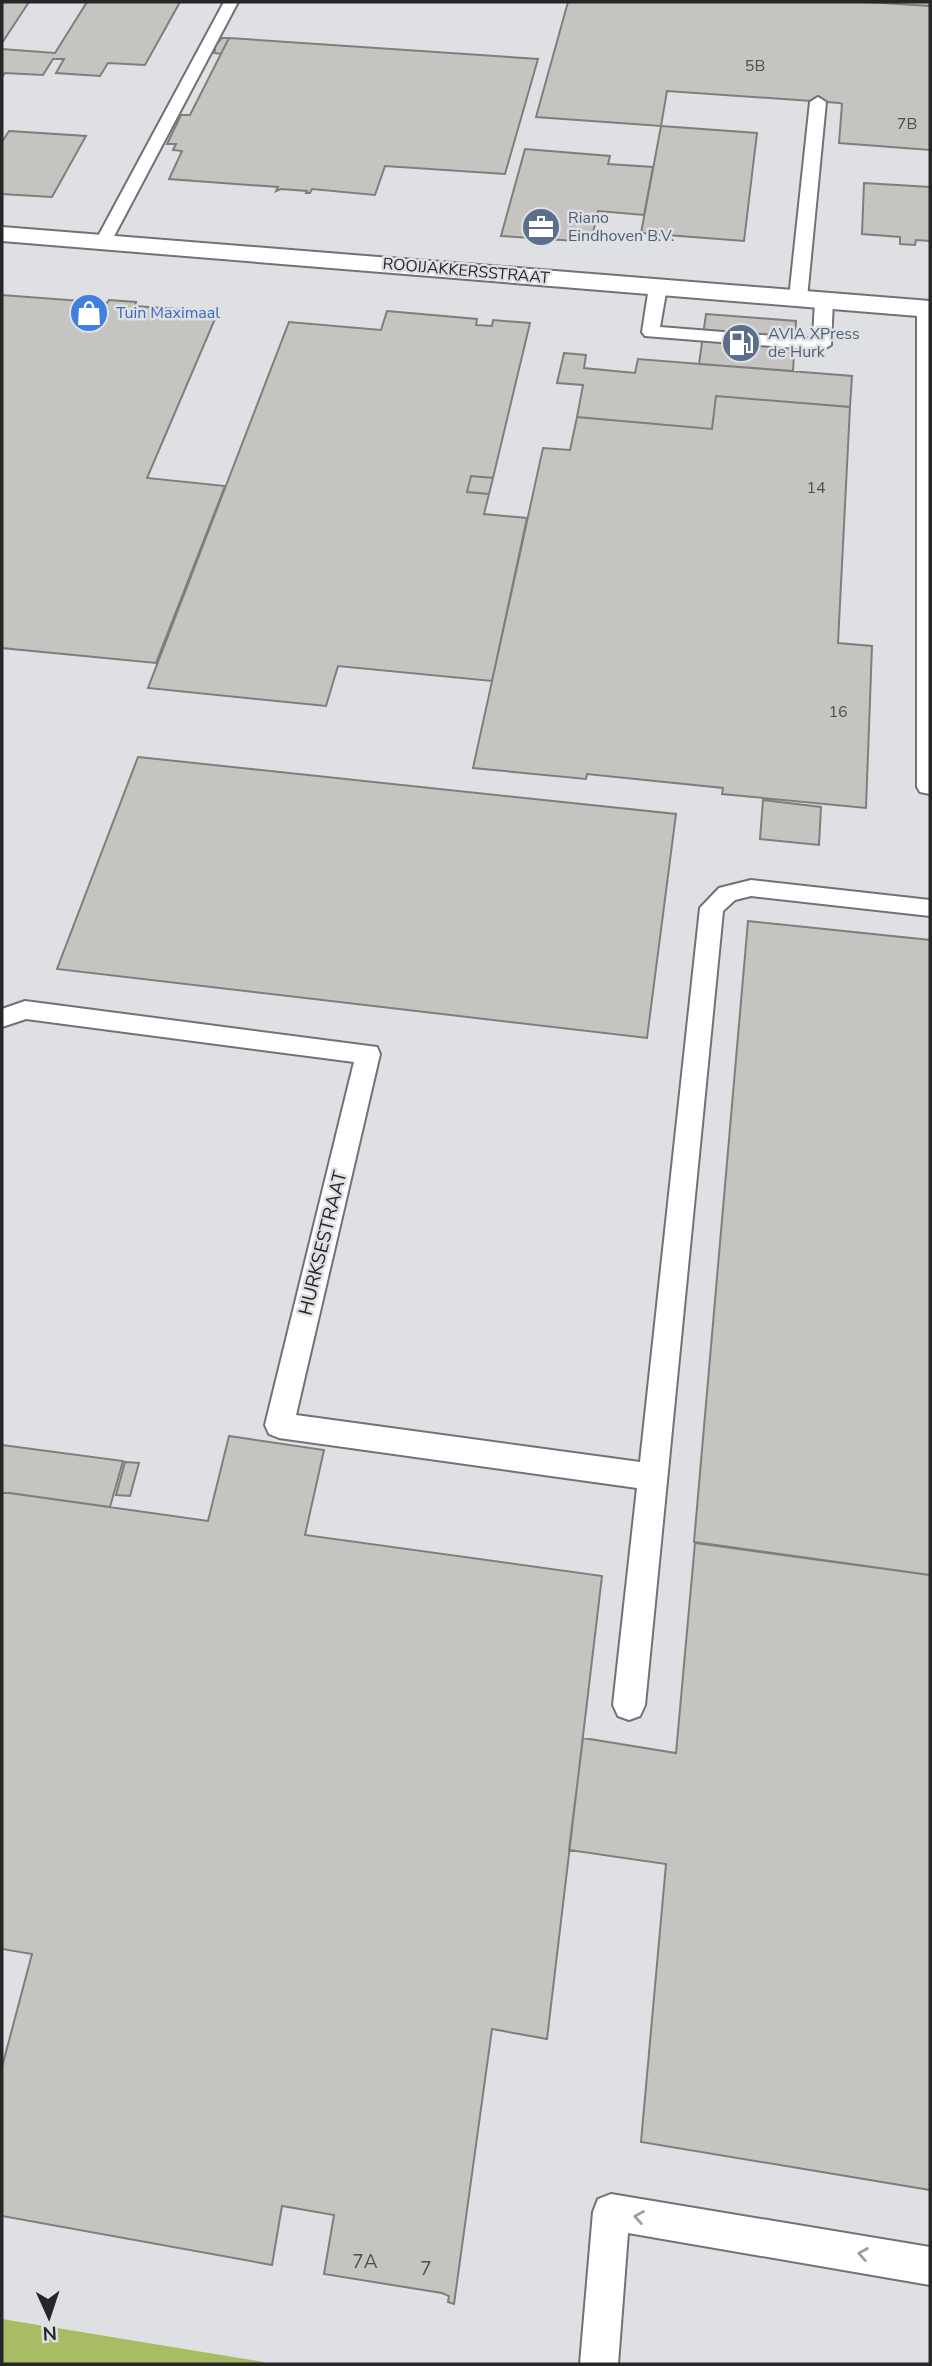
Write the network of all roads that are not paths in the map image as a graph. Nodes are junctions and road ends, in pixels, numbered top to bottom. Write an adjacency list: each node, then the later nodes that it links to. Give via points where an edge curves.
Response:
1 (232, 2): 4 (lane)
2 (818, 102): 6 (lane)
3 (2, 234): 4 (street, ROOIJAKKERSSTRAAT)
4 (103, 242): 5 (street, ROOIJAKKERSSTRAAT)
5 (657, 286): 6 (street, ROOIJAKKERSSTRAAT); 7 (lane, via 651,332 822,345)
6 (798, 298): 7 (street, ROOIJAKKERSSTRAAT)
7 (824, 300): 8 (street, ROOIJAKKERSSTRAAT)
8 (928, 309): 9 (lane)
9 (928, 786)
10 (930, 908): 12 (lane, via 751,888 727,894 712,908)
11 (2, 1018): 12 (lane, HURKSESTRAAT, via 25,1010 368,1054 279,1425)
12 (654, 1477): 13 (lane)
13 (629, 1705)
14 (930, 2266): 15 (lane, one-way to 15, via 611,2212)
15 (599, 2364)

